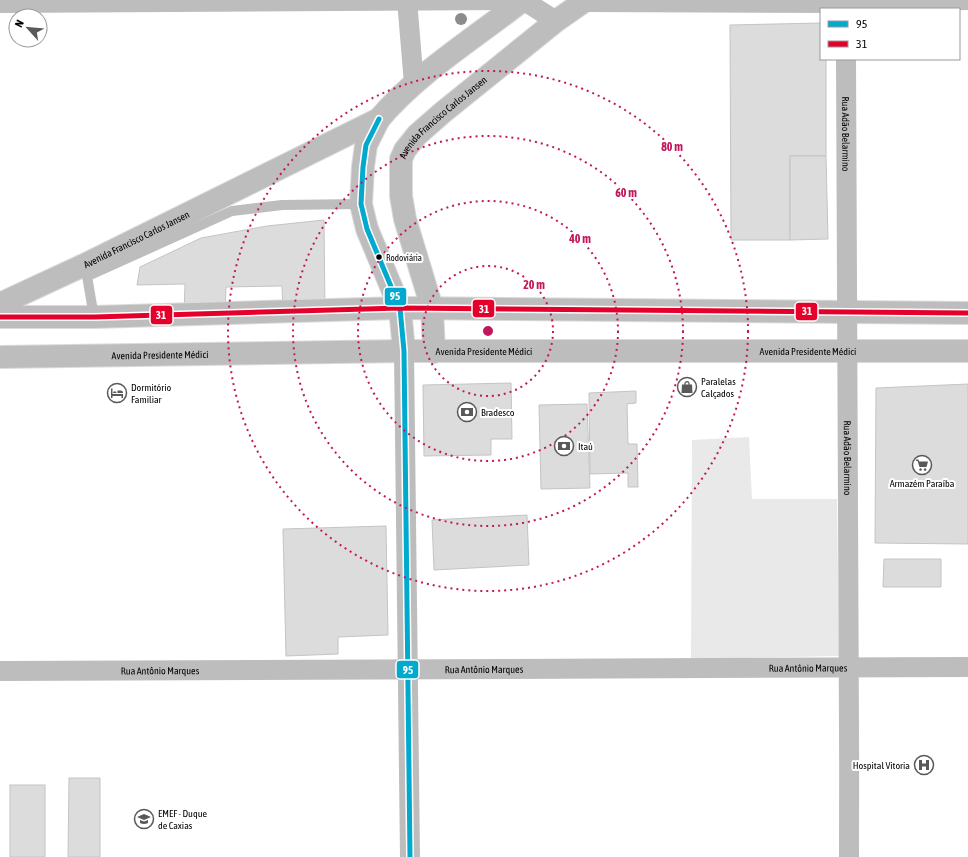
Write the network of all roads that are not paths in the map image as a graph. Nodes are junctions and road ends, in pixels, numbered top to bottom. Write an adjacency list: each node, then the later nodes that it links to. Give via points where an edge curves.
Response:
1 (523, 0): 3 (street); 7 (street); 9 (main road, Avenida Francisco Carlos Jansen)
2 (968, 0): 6 (street)
3 (407, 1): 5 (street); 9 (street)
4 (585, 1): 6 (street); 7 (main road, Avenida Francisco Carlos Jansen)
5 (0, 3)
6 (846, 4)
7 (556, 21): 15 (main road, Avenida Francisco Carlos Jansen, via 442,113 417,135 403,154 401,196 405,219)
8 (846, 60): 16 (street, Rua Adão Belarmino)
9 (414, 84): 10 (main road, Avenida Francisco Carlos Jansen, via 392,103)
10 (379, 119): 11 (main road, Avenida Francisco Carlos Jansen, via 366,145); 12 (main road, Avenida Francisco Carlos Jansen)
11 (361, 204): 12 (lane, via 282,205 232,211); 14 (main road, Avenida Francisco Carlos Jansen, via 367,229)
12 (86, 270): 13 (main road, Avenida Francisco Carlos Jansen); 19 (lane)
13 (0, 304)
14 (400, 308): 15 (main road); 19 (main road); 21 (main road, Avenida Francisco Carlos Jansen)
15 (432, 308): 16 (main road); 23 (main road, Avenida Francisco Carlos Jansen)
16 (846, 312): 17 (main road); 20 (street, Rua Adão Belarmino)
17 (968, 313)
18 (0, 317): 19 (main road)
19 (94, 317)
20 (847, 350): 22 (main road, Avenida Presidente Médici); 23 (main road, Avenida Presidente Médici); 26 (street, Rua Adão Belarmino)
21 (404, 351): 23 (main road, Avenida Presidente Médici); 24 (main road, Avenida Presidente Médici); 28 (street)
22 (968, 351)
23 (434, 352)
24 (0, 357)
25 (968, 667): 26 (street, Rua Antônio Marques)
26 (850, 668): 28 (street, Rua Antônio Marques); 30 (street, Rua Adão Belarmino)
27 (0, 670): 28 (street, Rua Antônio Marques)
28 (409, 670): 29 (street)
29 (410, 857)
30 (849, 857)

